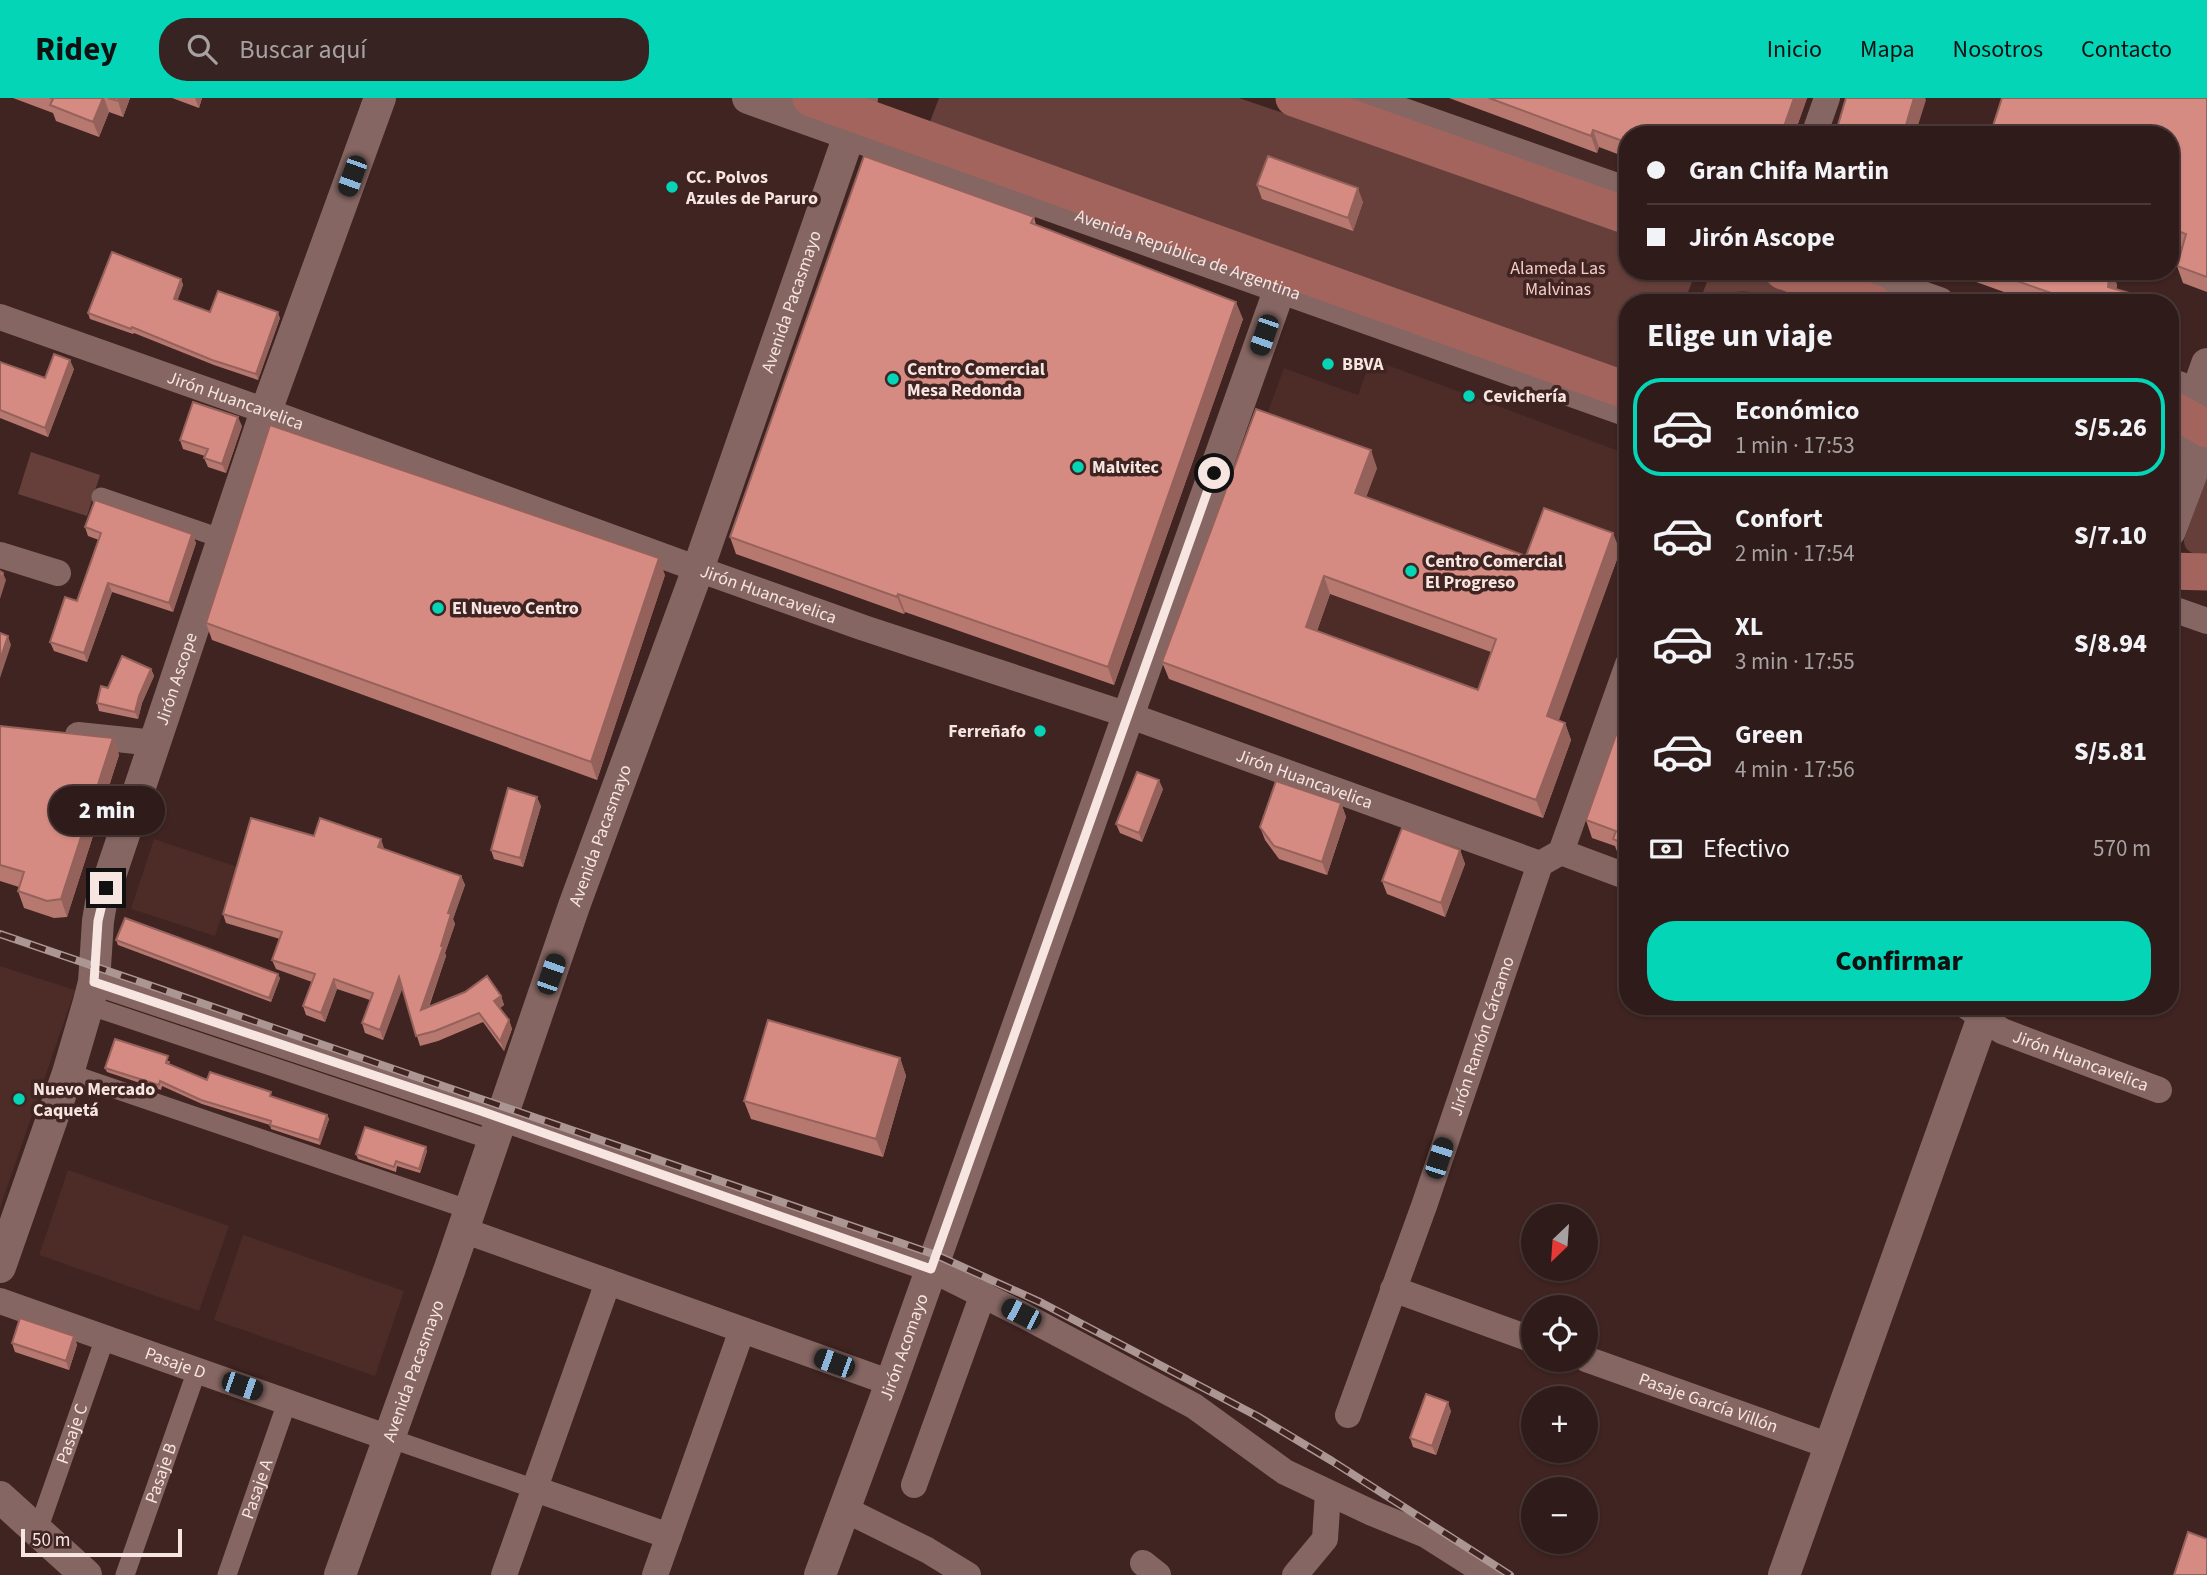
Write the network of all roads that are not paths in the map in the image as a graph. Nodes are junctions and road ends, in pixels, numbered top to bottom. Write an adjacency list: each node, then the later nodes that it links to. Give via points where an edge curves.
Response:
1 (380, 98): 21 (street, Jirón Ascope)
2 (748, 98): 7 (street, Avenida República de Argentina)
3 (811, 98): 7 (main road, Avenida República de Argentina)
4 (1294, 98): 6 (main road)
5 (1827, 98): 8 (street)
6 (1350, 104): 9 (street); 10 (main road)
7 (856, 116): 13 (street, Avenida República de Argentina); 18 (main road, Avenida República de Argentina); 27 (street, Avenida Pacasmayo)
8 (1817, 126)
9 (1619, 190)
10 (1619, 212)
11 (1808, 280): 14 (main road)
12 (1875, 280): 15 (street)
13 (1280, 288): 19 (street, Avenida República de Argentina); 34 (street, Jirón Acomayo)
14 (1848, 294)
15 (1914, 294)
16 (0, 317): 21 (street, Jirón Huancavelica)
17 (2207, 364): 20 (street)
18 (1619, 388)
19 (1619, 408)
20 (2192, 409): 22 (street); 23 (street)
21 (267, 411): 25 (street, Jirón Ascope); 27 (street, Jirón Huancavelica)
22 (2179, 444)
23 (2179, 481)
24 (101, 497): 25 (street)
25 (223, 539): 36 (street, Jirón Ascope)
26 (0, 555): 30 (street)
27 (698, 569): 34 (street, Jirón Huancavelica); 44 (street, Avenida Pacasmayo, via 574,905)
28 (2179, 571): 29 (main road)
29 (2207, 572)
30 (58, 573)
31 (2179, 611): 32 (street)
32 (2207, 621)
33 (1619, 686): 37 (street, Jirón Ramón Cárcamo)
34 (1128, 715): 37 (street, Jirón Huancavelica); 47 (street, Jirón Acomayo)
35 (53, 733): 36 (street)
36 (155, 743): 39 (street, Jirón Ascope, via 102,903)
37 (1550, 858): 38 (street, Jirón Huancavelica); 49 (street, Jirón Ramón Cárcamo)
38 (1619, 875)
39 (91, 994): 42 (street, Jirón Ascope); 44 (street)
40 (1977, 1015): 61 (street)
41 (1984, 1015): 43 (street, Jirón Huancavelica, via 2002,1031)
42 (68, 1073): 45 (street); 46 (street, Jirón Ascope)
43 (2159, 1090)
44 (498, 1129): 45 (street, Avenida Pacasmayo); 47 (street)
45 (466, 1220): 48 (street); 60 (street, Avenida Pacasmayo)
46 (0, 1267)
47 (931, 1269): 50 (street); 57 (street, Jirón Acomayo)
48 (608, 1282): 52 (street); 63 (street)
49 (1394, 1289): 53 (street); 59 (street, Jirón Ramón Cárcamo)
50 (983, 1294): 62 (street); 64 (street, via 1194,1406 1285,1472)
51 (0, 1301): 54 (street, Pasaje D)
52 (742, 1330): 57 (street); 68 (street)
53 (1521, 1336)
54 (105, 1338): 56 (street, Pasaje D); 67 (street, Pasaje C)
55 (1598, 1363): 61 (street, Pasaje García Villón)
56 (197, 1370): 58 (street, Pasaje D); 70 (street, Pasaje B)
57 (891, 1382): 66 (street, Jirón Acomayo)
58 (288, 1402): 60 (street, Pasaje D); 71 (street, Pasaje A)
59 (1348, 1415)
60 (389, 1438): 63 (street); 72 (street, Avenida Pacasmayo)
61 (1830, 1446): 79 (street)
62 (914, 1485)
63 (535, 1489): 68 (street); 73 (street)
64 (1328, 1493): 77 (street, via 1325,1539); 78 (street, via 1426,1535)
65 (0, 1497): 67 (street)
66 (844, 1509): 75 (street, Jirón Acomayo); 76 (street)
67 (38, 1530): 69 (street)
68 (669, 1536): 74 (street)
69 (86, 1575)
70 (125, 1575)
71 (227, 1575)
72 (340, 1575)
73 (504, 1575)
74 (655, 1575)
75 (820, 1575)
76 (968, 1575)
77 (1295, 1575)
78 (1489, 1575)
79 (1784, 1575)

